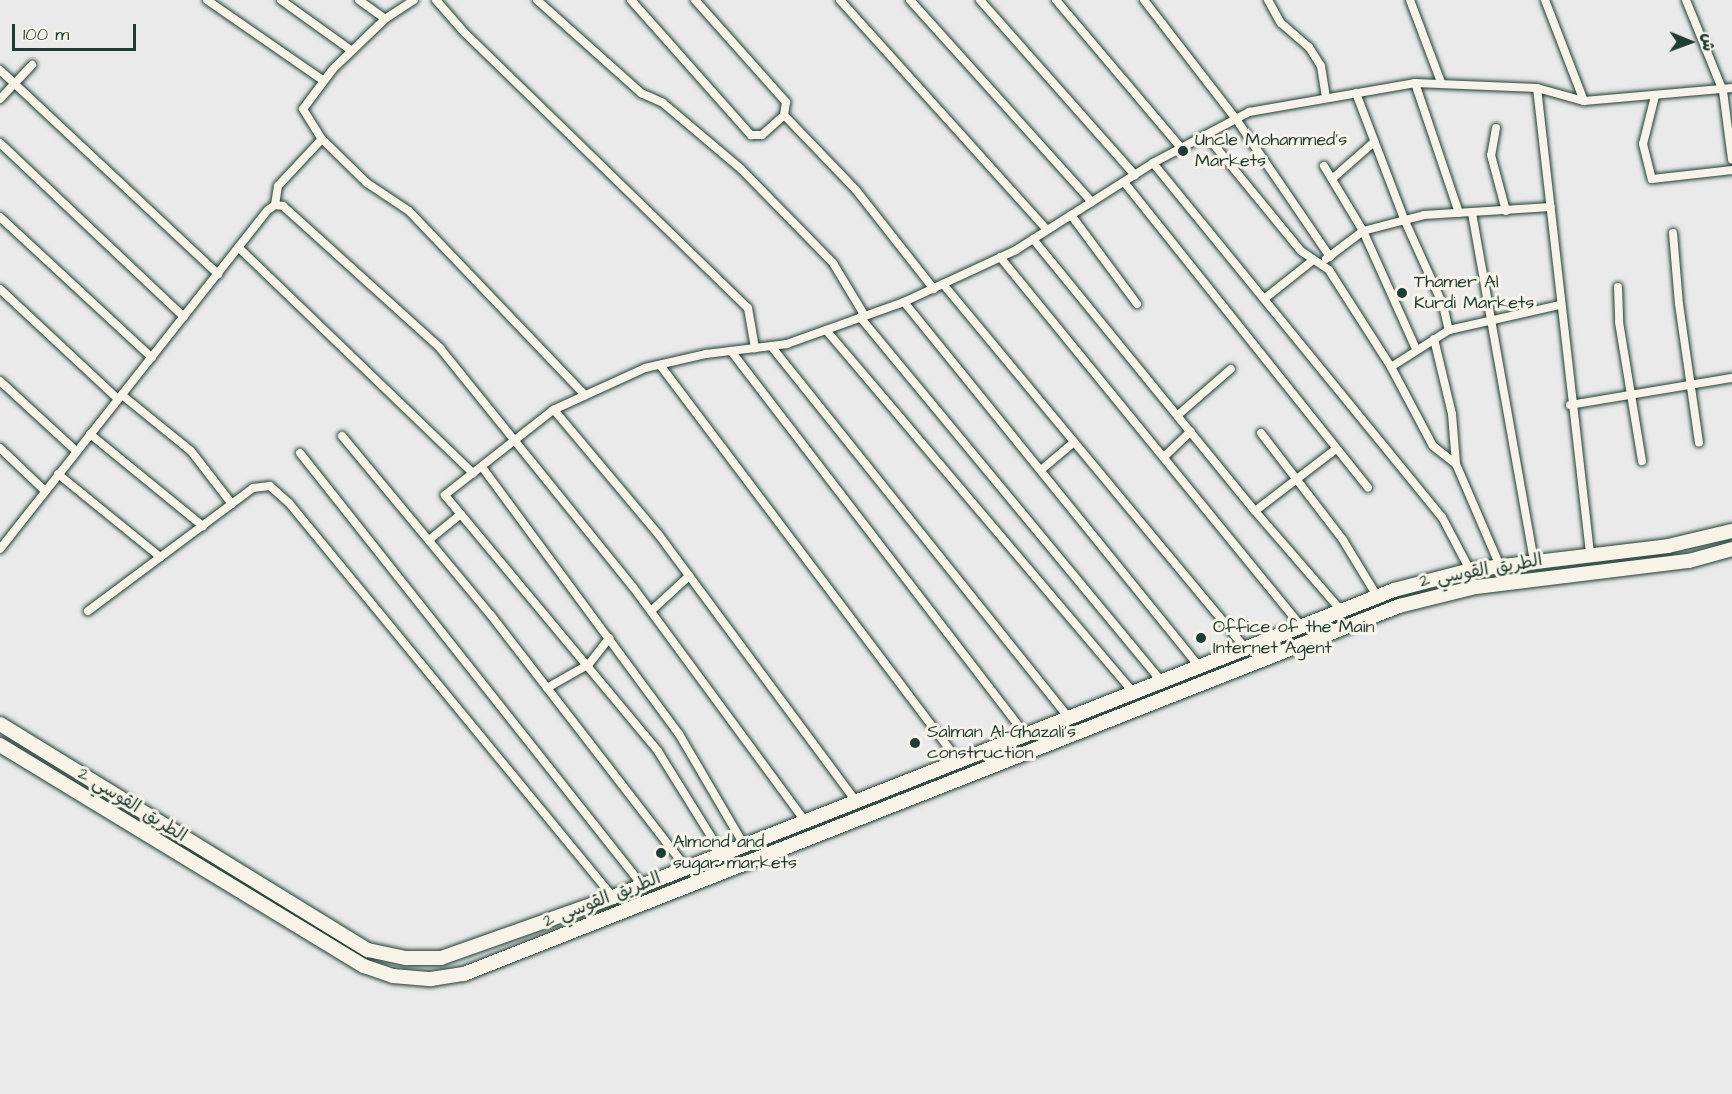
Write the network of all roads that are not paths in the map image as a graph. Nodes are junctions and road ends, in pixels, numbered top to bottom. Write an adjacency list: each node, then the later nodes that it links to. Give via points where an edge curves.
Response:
1 (207, 0): 22 (street)
2 (281, 0): 19 (street)
3 (359, 0): 18 (street)
4 (414, 0): 18 (street)
5 (436, 0): 82 (street, via 464,32 748,308)
6 (537, 0): 75 (street, via 641,93 663,103 741,169 833,263)
7 (631, 0): 34 (street, via 752,135 762,135)
8 (695, 0): 34 (street, via 786,102)
9 (840, 0): 58 (street)
10 (910, 0): 49 (street)
11 (980, 0): 46 (street)
12 (1056, 0): 41 (street)
13 (1144, 0): 35 (street)
14 (1268, 0): 31 (street, via 1281,24 1321,66)
15 (1410, 0): 23 (street)
16 (1545, 0): 33 (street)
17 (1686, 0): 28 (street)
18 (385, 19): 19 (street)
19 (352, 51): 22 (street)
20 (32, 65): 25 (street)
21 (0, 70): 25 (street)
22 (324, 81): 38 (street, via 303,109)
23 (1441, 82): 24 (street); 26 (street)
24 (1415, 83): 29 (street); 53 (street)
25 (14, 84): 32 (street); 66 (street)
26 (1537, 88): 33 (street); 51 (street)
27 (1732, 88): 28 (street)
28 (1723, 91): 30 (street); 42 (street)
29 (1356, 93): 31 (street); 39 (street)
30 (1655, 96): 33 (street); 45 (street, via 1643,144 1652,179)
31 (1326, 98): 35 (street, via 1249,112)
32 (0, 99)
33 (1584, 101)
34 (784, 115): 69 (street, via 856,190)
35 (1236, 119): 37 (street); 64 (street)
36 (1496, 128): 52 (street, via 1491,154)
37 (1206, 135): 41 (street); 65 (street)
38 (322, 139): 50 (street, via 278,186); 92 (street, via 368,183 409,211)
39 (1374, 142): 47 (street); 57 (street)
40 (0, 143): 76 (street)
41 (1181, 148): 43 (street)
42 (1732, 159)
43 (1153, 163): 46 (street); 71 (street)
44 (1324, 166): 47 (street)
45 (1732, 170)
46 (1135, 175): 48 (street)
47 (1332, 179): 59 (street)
48 (1124, 182): 49 (street); 106 (street)
49 (1092, 202): 55 (street)
50 (275, 205): 62 (street); 102 (street, via 283,206 440,348)
51 (1551, 207): 52 (street); 74 (street)
52 (1506, 210): 54 (street)
53 (1460, 213): 54 (street); 57 (street)
54 (1472, 213): 77 (street)
55 (1071, 215): 58 (street); 73 (street)
56 (0, 217): 85 (street)
57 (1404, 219): 59 (street); 79 (street, via 1443,305)
58 (1047, 230): 61 (street)
59 (1363, 231): 64 (street); 83 (street)
60 (1673, 233): 91 (street)
61 (1033, 239): 63 (street); 97 (street)
62 (239, 248): 66 (street); 114 (street)
63 (1000, 257): 67 (street); 109 (street)
64 (1329, 257): 65 (street)
65 (1316, 263): 71 (street); 87 (street, via 1329,270)
66 (218, 274): 76 (street)
67 (943, 284): 69 (street); 103 (street)
68 (1618, 287): 93 (street, via 1618,322)
69 (934, 288): 72 (street)
70 (0, 289): 94 (street)
71 (1264, 299): 133 (street, via 1442,516)
72 (904, 302): 75 (street); 113 (street)
73 (1137, 304)
74 (1560, 305): 77 (street); 95 (street)
75 (863, 316): 78 (street); 144 (street)
76 (184, 317): 85 (street)
77 (1491, 321): 79 (street); 131 (street)
78 (826, 330): 81 (street); 146 (street)
79 (1449, 330): 80 (street)
80 (1434, 339): 83 (street); 111 (street, via 1452,414)
81 (771, 346): 82 (street); 147 (street)
82 (754, 348): 84 (street)
83 (1416, 349): 87 (street)
84 (731, 351): 86 (street); 149 (street)
85 (152, 358): 94 (street)
86 (660, 365): 92 (street); 152 (street)
87 (1391, 367): 111 (street, via 1433,446)
88 (1231, 369): 97 (street)
89 (1732, 378): 91 (street)
90 (0, 381): 107 (street)
91 (1690, 385): 93 (street); 104 (street)
92 (585, 395): 96 (street)
93 (1630, 395): 95 (street); 110 (street)
94 (120, 397): 100 (street); 119 (street, via 191,451)
95 (1570, 405): 129 (street)
96 (554, 410): 102 (street); 134 (street)
97 (1178, 415): 98 (street)
98 (1191, 431): 109 (street); 120 (street)
99 (1261, 433): 116 (street)
100 (90, 434): 107 (street); 122 (street)
101 (342, 436): 126 (street)
102 (517, 439): 112 (street); 138 (street)
103 (1074, 442): 113 (street); 141 (street)
104 (1700, 443)
105 (0, 448): 118 (street)
106 (1336, 449): 116 (street); 117 (street)
107 (76, 451): 115 (street)
108 (300, 453): 160 (street)
109 (1164, 457): 139 (street)
110 (1642, 461)
111 (1456, 464): 132 (street)
112 (482, 467): 114 (street); 140 (street)
113 (1041, 470): 143 (street)
114 (473, 473): 121 (street, via 444,495)
115 (58, 474): 118 (street); 130 (street)
116 (1295, 480): 120 (street); 135 (street, via 1342,540)
117 (1368, 488)
118 (44, 490): 125 (street)
119 (232, 504): 122 (street); 161 (street, via 253,488 270,486 279,493)
120 (1255, 511): 136 (street)
121 (461, 514): 126 (street); 142 (street)
122 (203, 525): 130 (street)
123 (0, 531): 125 (street)
124 (1732, 531): 129 (highway, الطريق القوسي 2, via 1693,542)
125 (7, 537): 127 (street)
126 (429, 540): 145 (street)
127 (0, 549)
128 (1732, 549): 153 (highway, الطريق القوسي 2, via 1689,561 1432,595)
129 (1590, 556): 131 (highway, الطريق القوسي 2)
130 (160, 557): 137 (street)
131 (1534, 561): 132 (highway, الطريق القوسي 2)
132 (1500, 566): 133 (highway, الطريق القوسي 2)
133 (1470, 570): 135 (highway, الطريق القوسي 2)
134 (689, 576): 138 (street); 155 (street)
135 (1377, 596): 136 (highway, الطريق القوسي 2)
136 (1340, 609): 139 (highway, الطريق القوسي 2)
137 (88, 610)
138 (651, 610): 156 (street)
139 (1300, 625): 141 (highway, الطريق القوسي 2)
140 (609, 638): 142 (street); 157 (street, via 679,734)
141 (1244, 647): 143 (highway, الطريق القوسي 2)
142 (589, 664): 145 (street); 158 (street, via 658,751)
143 (1198, 665): 144 (highway, الطريق القوسي 2)
144 (1160, 680): 146 (highway, الطريق القوسي 2)
145 (547, 688): 159 (street)
146 (1132, 691): 147 (highway, الطريق القوسي 2)
147 (1068, 717): 149 (highway, الطريق القوسي 2)
148 (0, 724): 161 (highway, الطريق القوسي 2, via 368,950 407,958 441,958)
149 (1024, 734): 151 (highway, الطريق القوسي 2)
150 (0, 745): 154 (highway, الطريق القوسي 2, via 364,966 409,979 464,974)
151 (976, 753): 152 (highway, الطريق القوسي 2); 153 (highway)
152 (954, 762): 154 (highway); 155 (highway, الطريق القوسي 2)
153 (981, 770): 154 (highway, الطريق القوسي 2)
154 (957, 780)
155 (856, 801): 156 (highway, الطريق القوسي 2)
156 (805, 821): 157 (highway, الطريق القوسي 2)
157 (744, 845): 158 (highway, الطريق القوسي 2)
158 (722, 854): 159 (highway, الطريق القوسي 2)
159 (686, 868): 160 (highway, الطريق القوسي 2)
160 (642, 885): 161 (highway, الطريق القوسي 2)
161 (613, 897)

